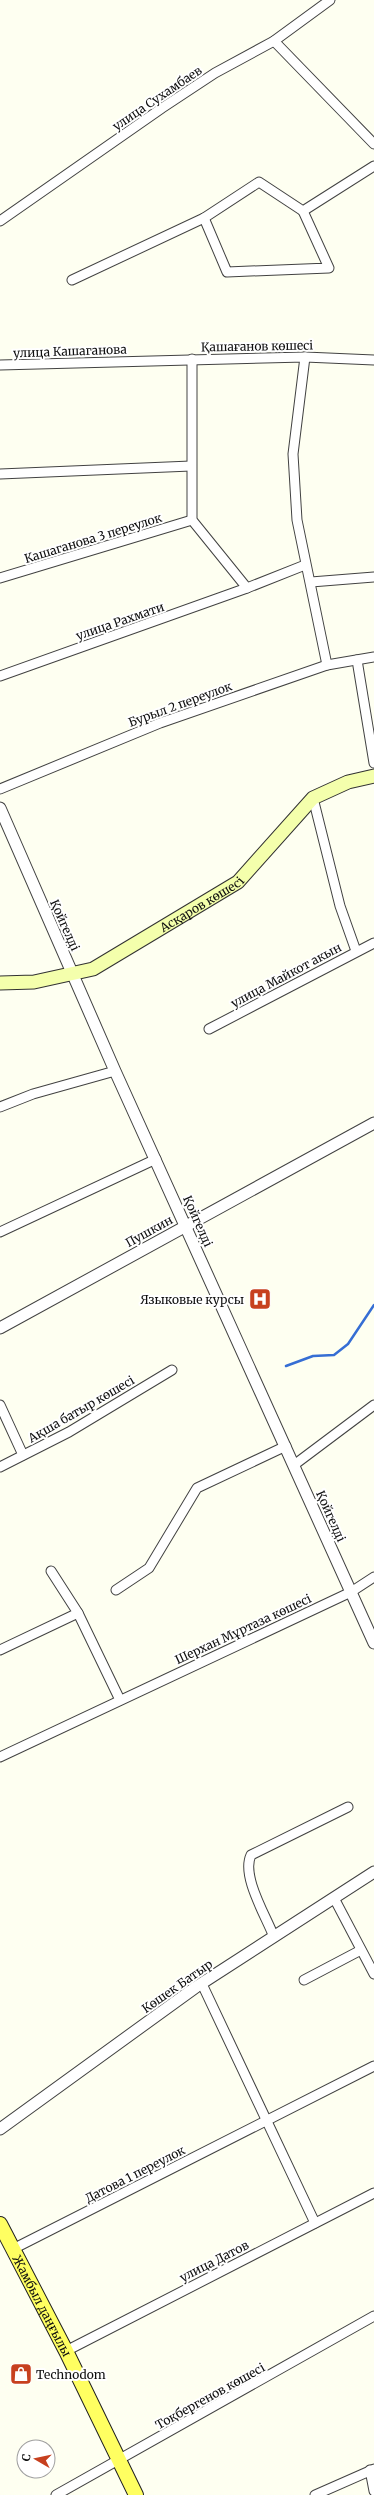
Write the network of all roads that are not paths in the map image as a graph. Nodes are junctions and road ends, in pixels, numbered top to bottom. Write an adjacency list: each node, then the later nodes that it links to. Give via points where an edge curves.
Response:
1 (330, 0): 2 (street, улица Сухамбаев)
2 (274, 41): 3 (street); 7 (street, улица Сухамбаев, via 215,73)
3 (374, 144)
4 (374, 166): 5 (street)
5 (303, 211): 6 (street, via 258,182); 6 (street, via 329,268 227,272)
6 (204, 218): 8 (street)
7 (0, 221)
8 (72, 280)
9 (305, 357): 10 (street, Қашағанов көшесі); 12 (street, Қашағанов көшесі); 17 (street, via 293,454 297,520)
10 (192, 359): 11 (street, Қашағанов көшесі); 14 (street)
11 (141, 360): 13 (street, улица Кашаганова)
12 (374, 360)
13 (0, 365)
14 (191, 466): 15 (street); 16 (street)
15 (0, 474)
16 (192, 520): 19 (street, Кашаганова 3 переулок); 21 (street)
17 (305, 565): 20 (street); 21 (street)
18 (374, 577): 20 (street)
19 (0, 578)
20 (310, 582): 24 (street)
21 (247, 588): 25 (street, улица Рахмати)
22 (374, 657): 23 (street, Бурыл 2 переулок)
23 (357, 660): 24 (street, Бурыл 2 переулок); 26 (street)
24 (327, 665): 28 (street, Бурыл 2 переулок, via 160,723)
25 (0, 676)
26 (374, 763)
27 (374, 776): 29 (main road, Асқаров көшесі, via 348,782)
28 (0, 789)
29 (313, 798): 32 (street, via 340,906); 33 (main road, Асқаров көшесі, via 238,882 93,969)
30 (0, 808): 33 (street, Қойгелді)
31 (374, 944): 32 (street, улица Майкот акын)
32 (356, 951): 35 (street, улица Майкот акын)
33 (72, 974): 34 (main road, Асқаров көшесі, via 34,982); 36 (street, Қойгелді)
34 (0, 983)
35 (209, 1029)
36 (115, 1070): 37 (street, via 33,1094); 39 (street, Қойгелді)
37 (0, 1107)
38 (374, 1123): 40 (street, Пушкин)
39 (156, 1159): 40 (street, Қойгелді); 41 (street)
40 (186, 1225): 42 (street, Пушкин); 46 (street, Қойгелді)
41 (0, 1232)
42 (0, 1328)
43 (172, 1370): 47 (street, Ақша батыр көшесі, via 69,1432)
44 (0, 1405): 47 (street)
45 (374, 1405): 48 (street)
46 (286, 1446): 48 (street, Қойгелді); 52 (street, via 197,1488 149,1568)
47 (23, 1455): 49 (street, Ақша батыр көшесі)
48 (294, 1465): 53 (street, Қойгелді)
49 (0, 1466)
50 (51, 1571): 54 (street)
51 (374, 1577): 53 (street, Шерхан Мұртаза көшесі)
52 (116, 1590)
53 (351, 1592): 55 (street, Қойгелді); 57 (street, Шерхан Мұртаза көшесі)
54 (78, 1613): 56 (street); 57 (street)
55 (374, 1643)
56 (0, 1650)
57 (120, 1700): 58 (street, Шерхан Мұртаза көшесі)
58 (0, 1757)
59 (348, 1807): 62 (street, via 251,1855 247,1867 251,1883)
60 (374, 1872): 61 (street, Көшек Батыр)
61 (334, 1898): 62 (street, Көшек Батыр); 63 (street)
62 (274, 1937): 66 (street, Көшек Батыр)
63 (361, 1950): 64 (street); 65 (street)
64 (374, 1974)
65 (304, 1980)
66 (202, 1984): 68 (street); 69 (street, Көшек Батыр)
67 (374, 2066): 68 (street, Датова 1 переулок)
68 (268, 2121): 71 (street); 73 (street, Датова 1 переулок)
69 (0, 2129)
70 (374, 2193): 71 (street, улица Датов)
71 (315, 2222): 75 (street, улица Датов)
72 (0, 2224): 73 (main road, Жамбыл даңғылы)
73 (12, 2249): 75 (main road, Жамбыл даңғылы)
74 (374, 2316): 76 (street, Тоқбергенов көшесі)
75 (66, 2351): 76 (main road, Жамбыл даңғылы)
76 (118, 2461): 79 (street, Тоқбергенов көшесі); 80 (main road, Жамбыл даңғылы)
77 (372, 2470): 78 (street); 81 (street)
78 (374, 2491)
79 (56, 2495)
80 (136, 2495)
81 (315, 2495)

